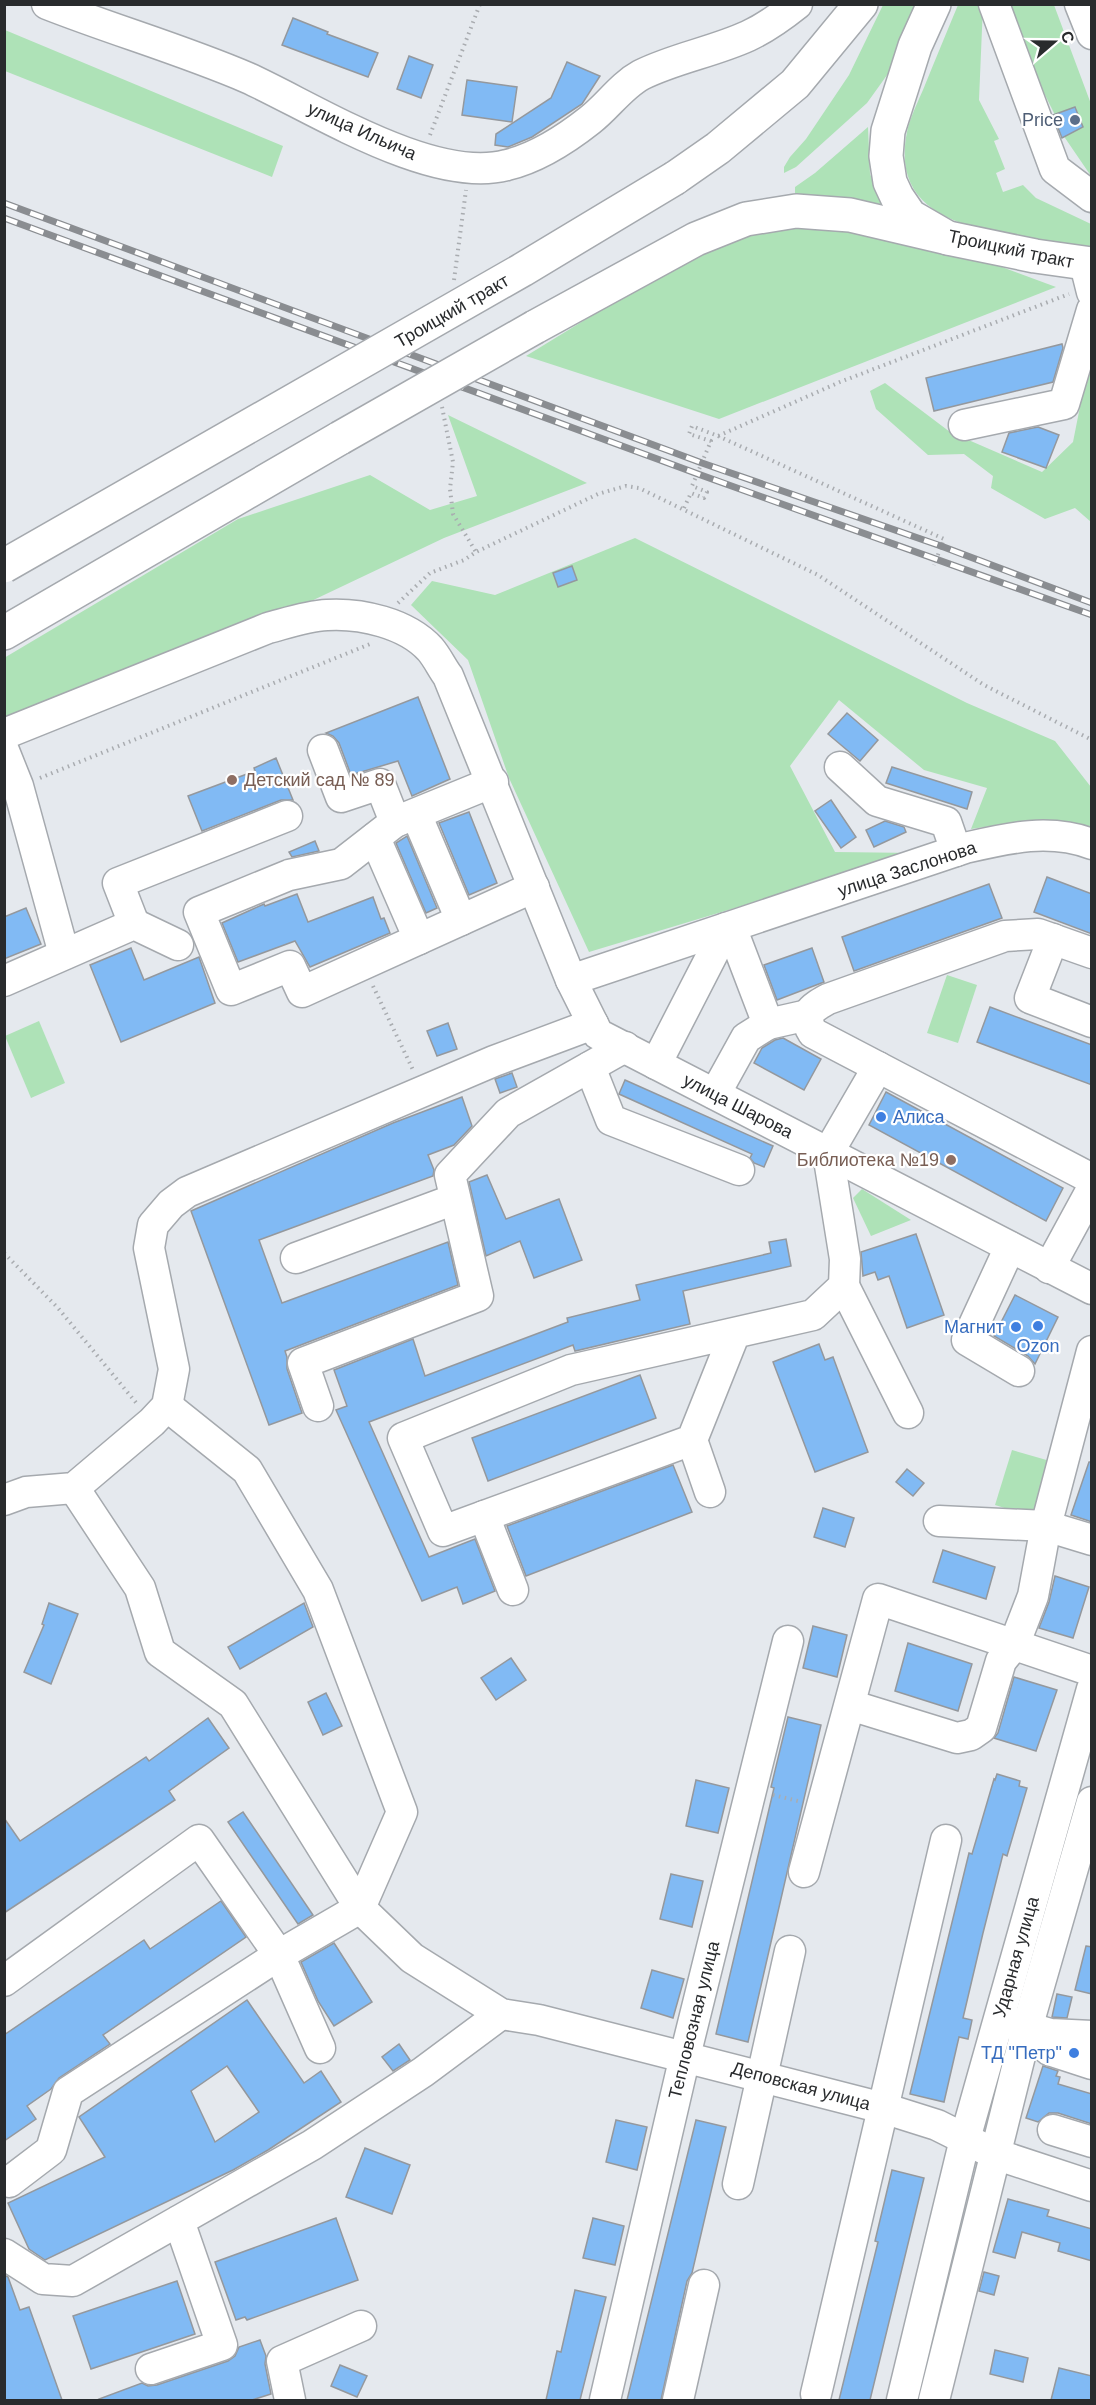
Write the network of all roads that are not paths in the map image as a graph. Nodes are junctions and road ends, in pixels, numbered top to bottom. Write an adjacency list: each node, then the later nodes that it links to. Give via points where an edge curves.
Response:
1 (798, 4): 6 (street, улица Ильича, via 747,36 662,64 632,80 591,120 524,160 484,168 422,158 375,140 247,78)
2 (861, 4): 12 (main road, Троицкий тракт, bridge, via 795,84 675,178 512,276)
3 (934, 4): 9 (main road, Троицкий тракт, via 915,46 888,131 886,156 890,183 910,216)
4 (994, 4): 8 (street, via 1055,169)
5 (1080, 4): 7 (street)
6 (49, 5)
7 (1092, 34)
8 (1092, 197)
9 (948, 238): 10 (main road, Троицкий тракт); 13 (main road, bridge, via 850,215 796,211 752,218 715,230 535,327)
10 (1090, 283): 11 (street, via 1064,404)
11 (964, 425)
12 (4, 566)
13 (4, 633)
14 (4, 734): 18 (street, улица Шарова, via 268,628 326,615 350,615 406,631 430,649 448,676)
15 (323, 750): 20 (street, via 341,797 380,783)
16 (4, 751): 31 (street, via 18,786)
17 (840, 767): 22 (street, via 877,801 946,822)
18 (493, 782): 20 (street); 23 (street, улица Шарова)
19 (287, 816): 25 (street, via 118,883)
20 (395, 824): 24 (street); 27 (street); 27 (street, via 341,864 289,875 199,912 231,990 290,966 302,992)
21 (1092, 844): 22 (street, улица Заслонова, via 1048,834 1010,837)
22 (956, 851): 26 (street, улица Заслонова)
23 (534, 887): 24 (street); 32 (street, улица Шарова)
24 (461, 920): 27 (street)
25 (134, 924): 29 (street); 31 (street)
26 (728, 928): 32 (street, улица Заслонова); 37 (street); 39 (street)
27 (419, 939)
28 (1053, 939): 30 (street); 34 (street, via 1038,934 1005,936 828,999); 35 (street, via 1030,998)
29 (178, 945)
30 (1092, 953)
31 (64, 954): 33 (street)
32 (571, 980): 36 (street, улица Шарова)
33 (4, 981)
34 (808, 1015): 37 (street); 41 (street, via 813,1033)
35 (1092, 1022)
36 (593, 1024): 38 (street, улица Шарова, via 598,1034); 58 (street, via 423,1091 187,1192 171,1204 153,1225 149,1248 174,1369)
37 (768, 1024): 42 (street, via 746,1038)
38 (625, 1047): 39 (street, улица Шарова); 40 (street)
39 (656, 1064): 42 (street, улица Шарова)
40 (590, 1067): 44 (street, via 611,1120); 47 (street, via 508,1113 450,1175)
41 (878, 1067): 43 (street); 45 (street)
42 (715, 1094): 43 (street, улица Шарова)
43 (828, 1153): 48 (street, улица Шарова); 51 (street, via 845,1259)
44 (739, 1170)
45 (1092, 1179)
46 (1092, 1189): 50 (street)
47 (455, 1199): 49 (street); 56 (street, via 478,1296 303,1363)
48 (1010, 1247): 50 (street, улица Шарова); 55 (street, via 967,1340)
49 (296, 1258)
50 (1049, 1268): 52 (street, улица Шарова)
51 (844, 1286): 53 (street, via 813,1316); 57 (street)
52 (1092, 1289)
53 (734, 1335): 59 (street); 63 (street, via 571,1370 403,1438 443,1531)
54 (1092, 1351): 65 (street)
55 (1019, 1371)
56 (318, 1406)
57 (909, 1413)
58 (159, 1414): 60 (street); 76 (street, via 246,1470 318,1590 402,1812)
59 (692, 1440): 61 (street); 63 (street)
60 (74, 1488): 62 (street, via 26,1492); 76 (street, via 140,1588 160,1652 233,1704)
61 (710, 1492)
62 (4, 1500)
63 (484, 1516): 67 (street)
64 (939, 1521): 65 (street)
65 (1046, 1526): 66 (street); 69 (street, via 1033,1596)
66 (1092, 1540)
67 (513, 1590)
68 (788, 1641): 85 (street, Тепловозная улица)
69 (1014, 1645): 70 (street); 72 (street, via 1001,1661 981,1728 970,1735 957,1738); 72 (street, via 878,1599)
70 (1092, 1671)
71 (1092, 1689): 81 (street, Ударная улица)
72 (850, 1706): 75 (street)
73 (1092, 1802): 82 (street, Ударная улица)
74 (946, 1840): 88 (street)
75 (804, 1872)
76 (360, 1908): 78 (street); 80 (street, via 412,1958)
77 (790, 1951): 87 (street)
78 (279, 1955): 79 (street, via 199,1840); 84 (street); 93 (street, via 68,2092 51,2150)
79 (4, 1981)
80 (501, 2014): 85 (street, Деповская улица); 96 (street, via 423,2072 312,2145)
81 (999, 2019): 82 (street); 90 (street, Ударная улица)
82 (1028, 2028): 83 (street, via 1050,2034); 86 (street, via 1049,2050); 92 (street, Ударная улица)
83 (1092, 2036)
84 (320, 2048)
85 (685, 2056): 87 (street, Деповская улица); 103 (street, Тепловозная улица)
86 (1092, 2064)
87 (763, 2076): 88 (street, Деповская улица); 94 (street)
88 (884, 2108): 90 (street, Деповская улица, via 937,2125); 101 (street)
89 (1053, 2130): 91 (street)
90 (965, 2139): 92 (street, Деповская улица); 105 (street, Ударная улица)
91 (1092, 2142)
92 (995, 2154): 95 (street, Деповская улица); 106 (street, Ударная улица)
93 (9, 2181)
94 (738, 2184)
95 (1092, 2186)
96 (179, 2221): 97 (street, via 74,2281 43,2278); 100 (street, via 222,2345)
97 (4, 2254)
98 (704, 2285): 104 (street)
99 (361, 2326): 102 (street, via 282,2361)
100 (151, 2369)
101 (816, 2394)
102 (290, 2400)
103 (605, 2400)
104 (678, 2400)
105 (902, 2400)
106 (934, 2400)

